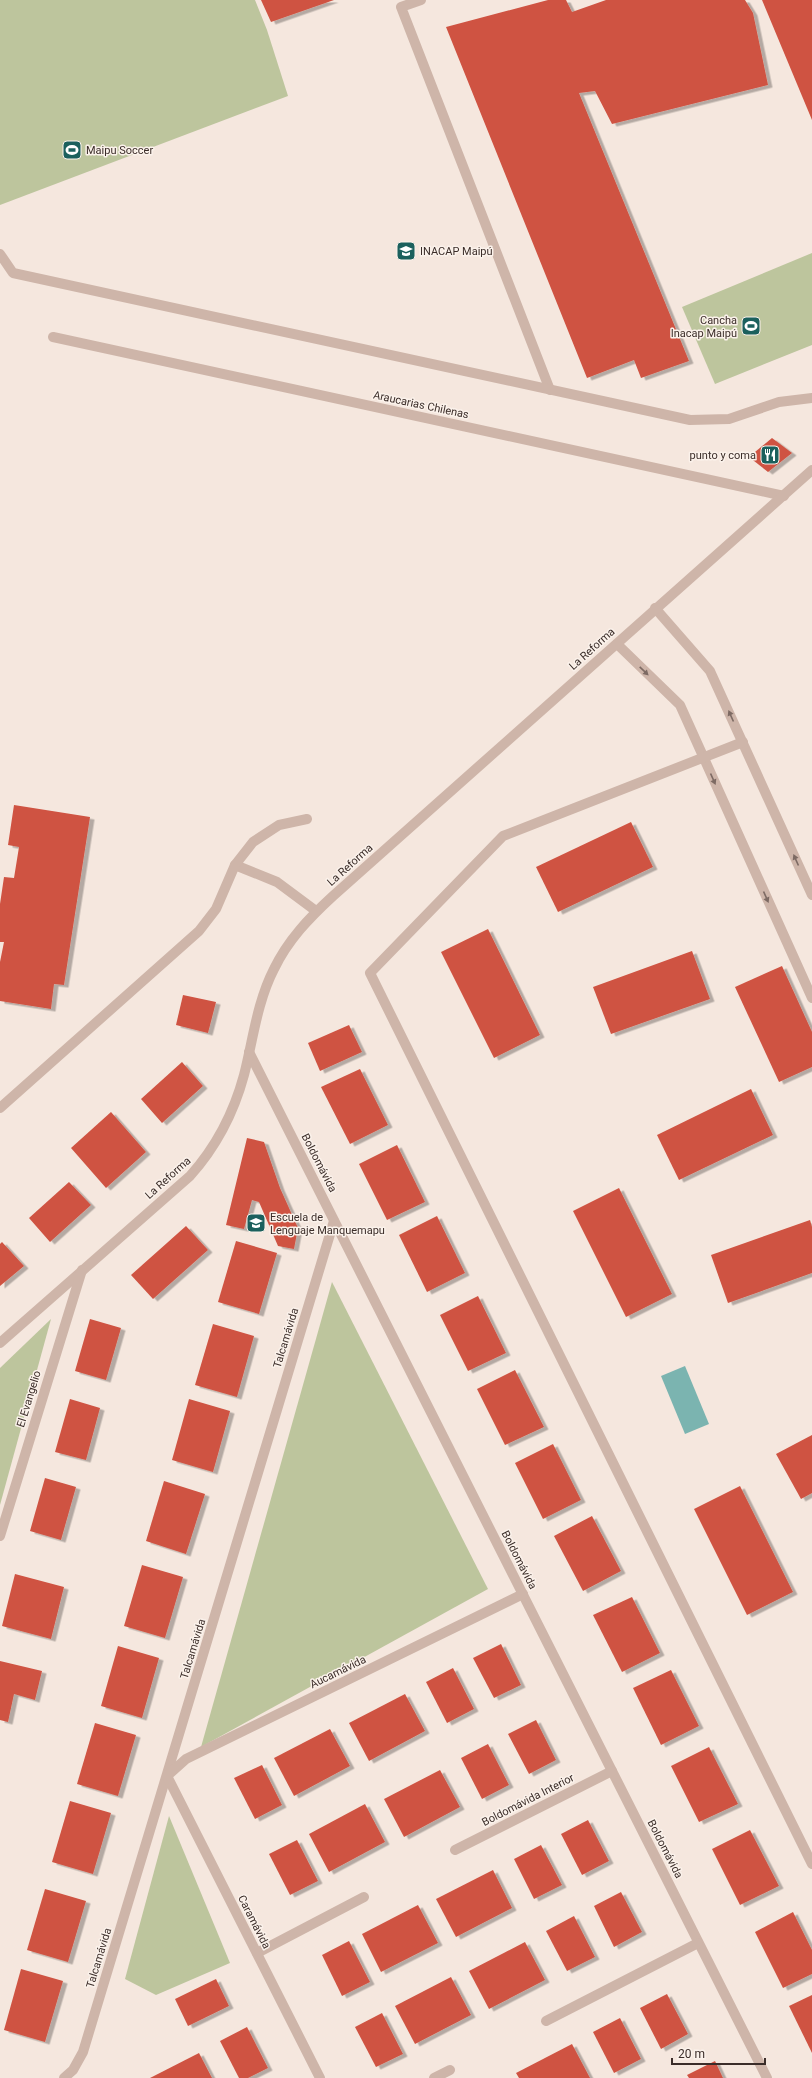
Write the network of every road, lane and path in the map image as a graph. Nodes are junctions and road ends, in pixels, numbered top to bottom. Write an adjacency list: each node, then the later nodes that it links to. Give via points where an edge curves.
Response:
1 (421, 0): 4 (street, via 401,7)
2 (0, 254): 4 (street, via 13,273)
3 (53, 337): 7 (street, Araucarias Chilenas)
4 (550, 390): 5 (street, via 690,420 730,419 779,402)
5 (812, 398)
6 (812, 470): 7 (street, La Reforma)
7 (784, 496): 8 (street, La Reforma)
8 (655, 608): 9 (street, La Reforma); 10 (street, one-way to 8, via 710,671)
9 (616, 644): 11 (street, one-way to 11, via 680,705); 15 (street, La Reforma)
10 (742, 742): 11 (street); 14 (street, one-way to 10)
11 (703, 758): 16 (street, one-way to 16); 27 (street, via 503,836 370,973)
12 (307, 819): 13 (street, via 279,825 252,842)
13 (235, 865): 15 (street, via 277,882); 18 (street, via 220,904 199,931)
14 (812, 895)
15 (316, 911): 17 (street, La Reforma, via 288,944 273,970 263,997)
16 (812, 998)
17 (249, 1052): 19 (street, Boldomávida); 20 (street, La Reforma, via 226,1123 202,1162 190,1176)
18 (0, 1108)
19 (334, 1221): 23 (street, Boldomávida); 25 (street, Talcamávida)
20 (82, 1270): 21 (street, La Reforma); 22 (street, El Evangelio)
21 (0, 1343)
22 (0, 1536)
23 (523, 1594): 24 (street, Boldomávida); 25 (street, Aucamávida, via 186,1759)
24 (612, 1771): 26 (street, Boldomávida Interior); 29 (street, Boldomávida)
25 (167, 1776): 30 (street, Caramávida); 33 (street, Talcamávida, via 83,2052 73,2070)
26 (455, 1850)
27 (812, 1864)
28 (364, 1897): 30 (street)
29 (698, 1943): 31 (street); 36 (street, Boldomávida)
30 (257, 1953): 34 (street, Caramávida)
31 (546, 2021)
32 (450, 2070): 35 (street)
33 (64, 2078)
34 (320, 2078)
35 (434, 2078)
36 (767, 2078)

